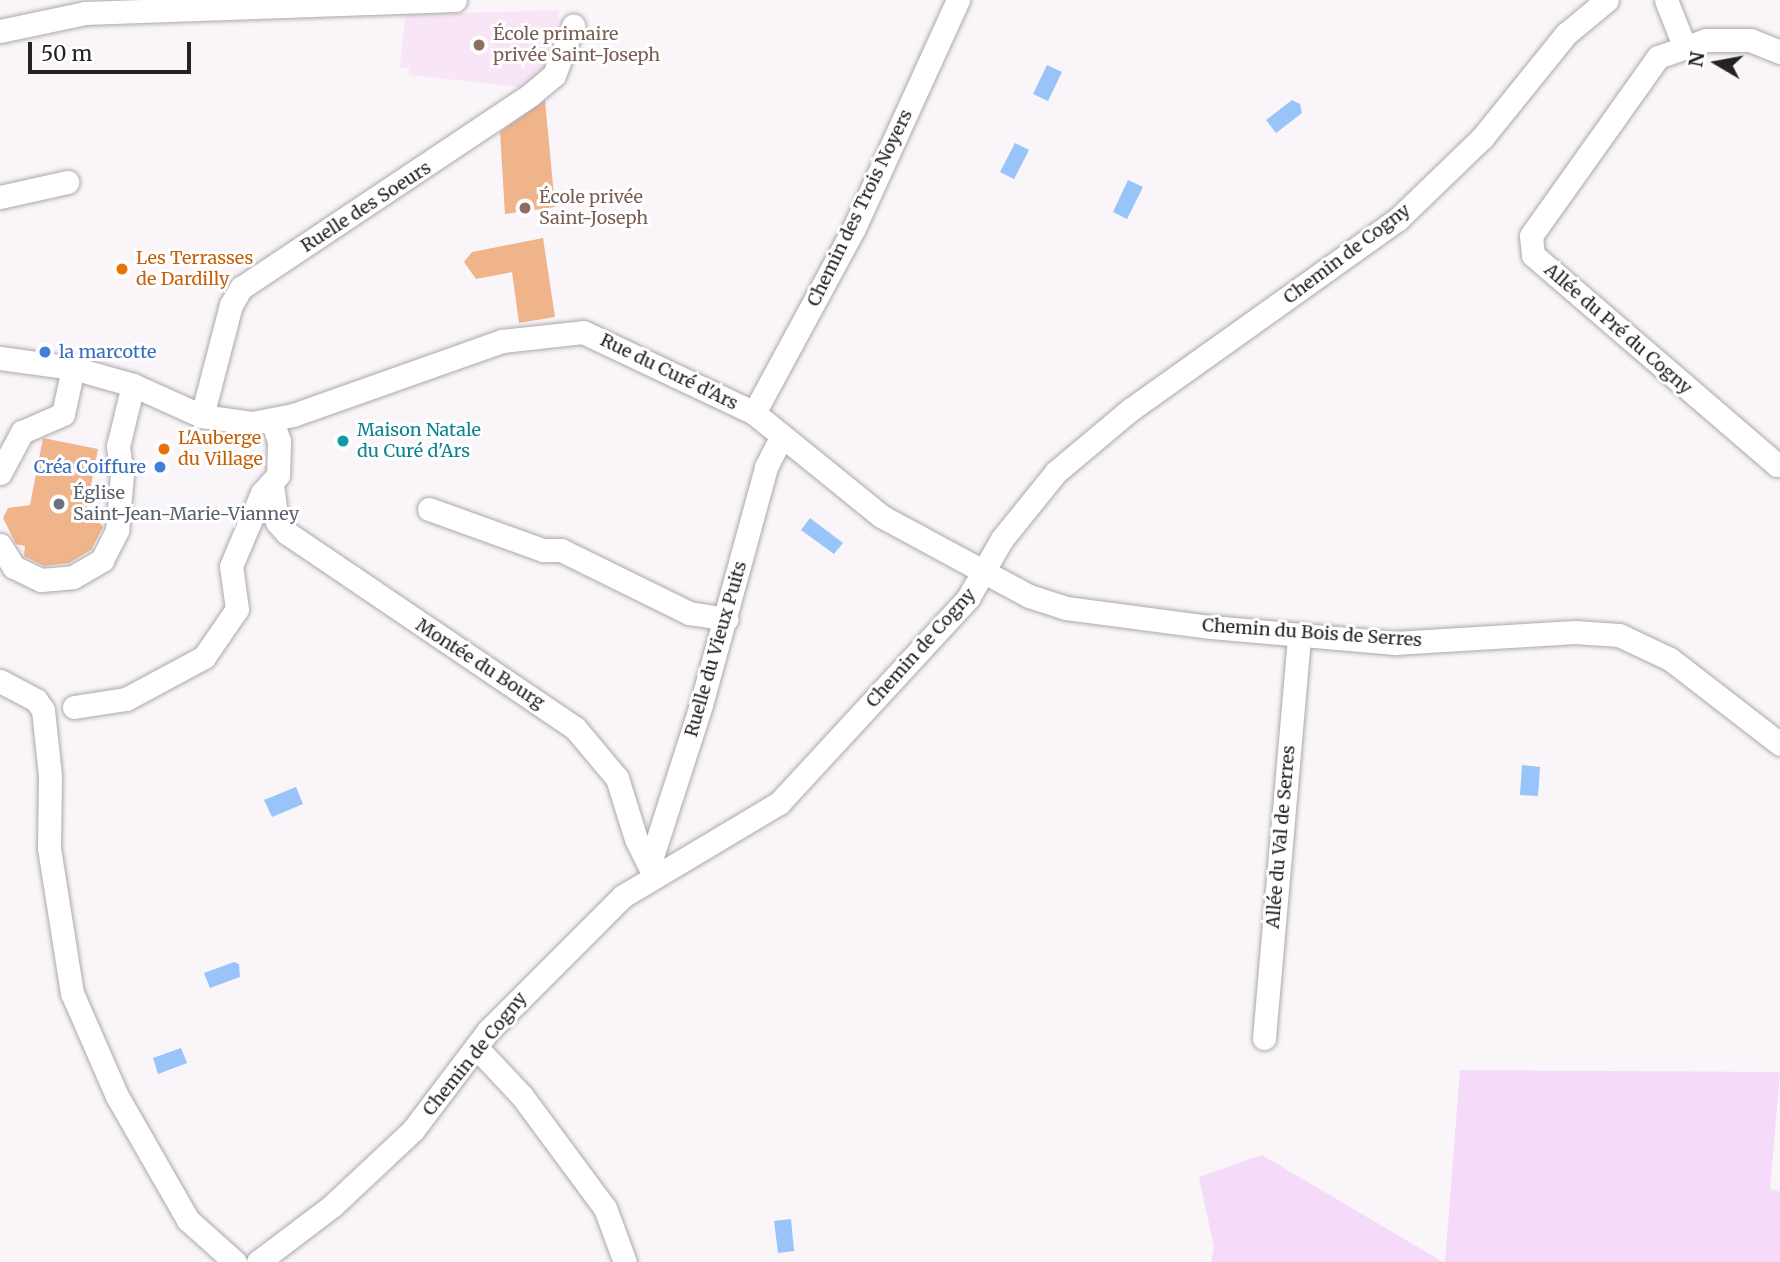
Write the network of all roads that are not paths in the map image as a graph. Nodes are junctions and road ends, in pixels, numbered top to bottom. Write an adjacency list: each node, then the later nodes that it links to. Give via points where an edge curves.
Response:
1 (455, 0): 5 (street)
2 (958, 0): 16 (street, Chemin des Trois Noyers, via 853,228)
3 (1607, 0): 25 (street, Chemin de Cogny, via 1566,34 1482,138 1398,219 1130,410 1056,472 1002,539)
4 (1666, 0): 9 (street)
5 (85, 13): 6 (street, via 40,11); 8 (street)
6 (0, 20)
7 (573, 26): 17 (street, Ruelle des Soeurs, via 554,75 235,295)
8 (0, 31)
9 (1684, 43): 10 (street, Allée du Pré du Cogny, via 1742,40); 20 (street, Allée du Pré du Cogny, via 1658,57 1637,81 1531,236 1533,255 1777,466)
10 (1780, 52)
11 (67, 182): 12 (street)
12 (0, 197)
13 (0, 358): 14 (street)
14 (73, 368): 15 (street); 21 (street, via 63,414 22,432)
15 (133, 385): 17 (street); 24 (street, via 118,446 122,475 114,542 102,560 73,577 24,575)
16 (754, 413): 18 (street, Rue du Curé d'Ars, via 605,339 552,331 502,341); 19 (street, Rue du Curé d'Ars)
17 (202, 416): 18 (street)
18 (272, 421): 22 (street, via 279,454)
19 (782, 436): 25 (street, Rue du Curé d'Ars, via 881,516); 26 (street, Ruelle du Vieux Puits, via 766,467)
20 (1780, 463)
21 (0, 473)
22 (272, 485): 29 (street, via 262,493 231,566 237,609 204,657 126,699); 31 (street, Montée du Bourg, via 277,522 287,533 575,728 617,778 636,839)
23 (429, 509): 26 (street, via 542,550 561,550 689,613)
24 (0, 545)
25 (986, 573): 27 (street, Chemin du Bois de Serres, via 1066,608); 31 (street, Chemin de Cogny, via 926,647 779,803)
26 (727, 619): 31 (street, Ruelle du Vieux Puits)
27 (1299, 635): 30 (street, Chemin du Bois de Serres, via 1395,643 1575,632 1619,635 1671,659); 32 (street, Allée du Val de Serres)
28 (0, 681): 34 (street, via 36,700 43,709 50,776 49,848 72,993 117,1096 188,1220)
29 (74, 707)
30 (1780, 744)
31 (652, 870): 33 (street, Chemin de Cogny, via 528,987)
32 (1264, 1038)
33 (476, 1047): 35 (street, Chemin de Cogny, via 413,1130 332,1206); 36 (street, via 522,1096 605,1208)
34 (235, 1262)
35 (258, 1262)
36 (625, 1262)

